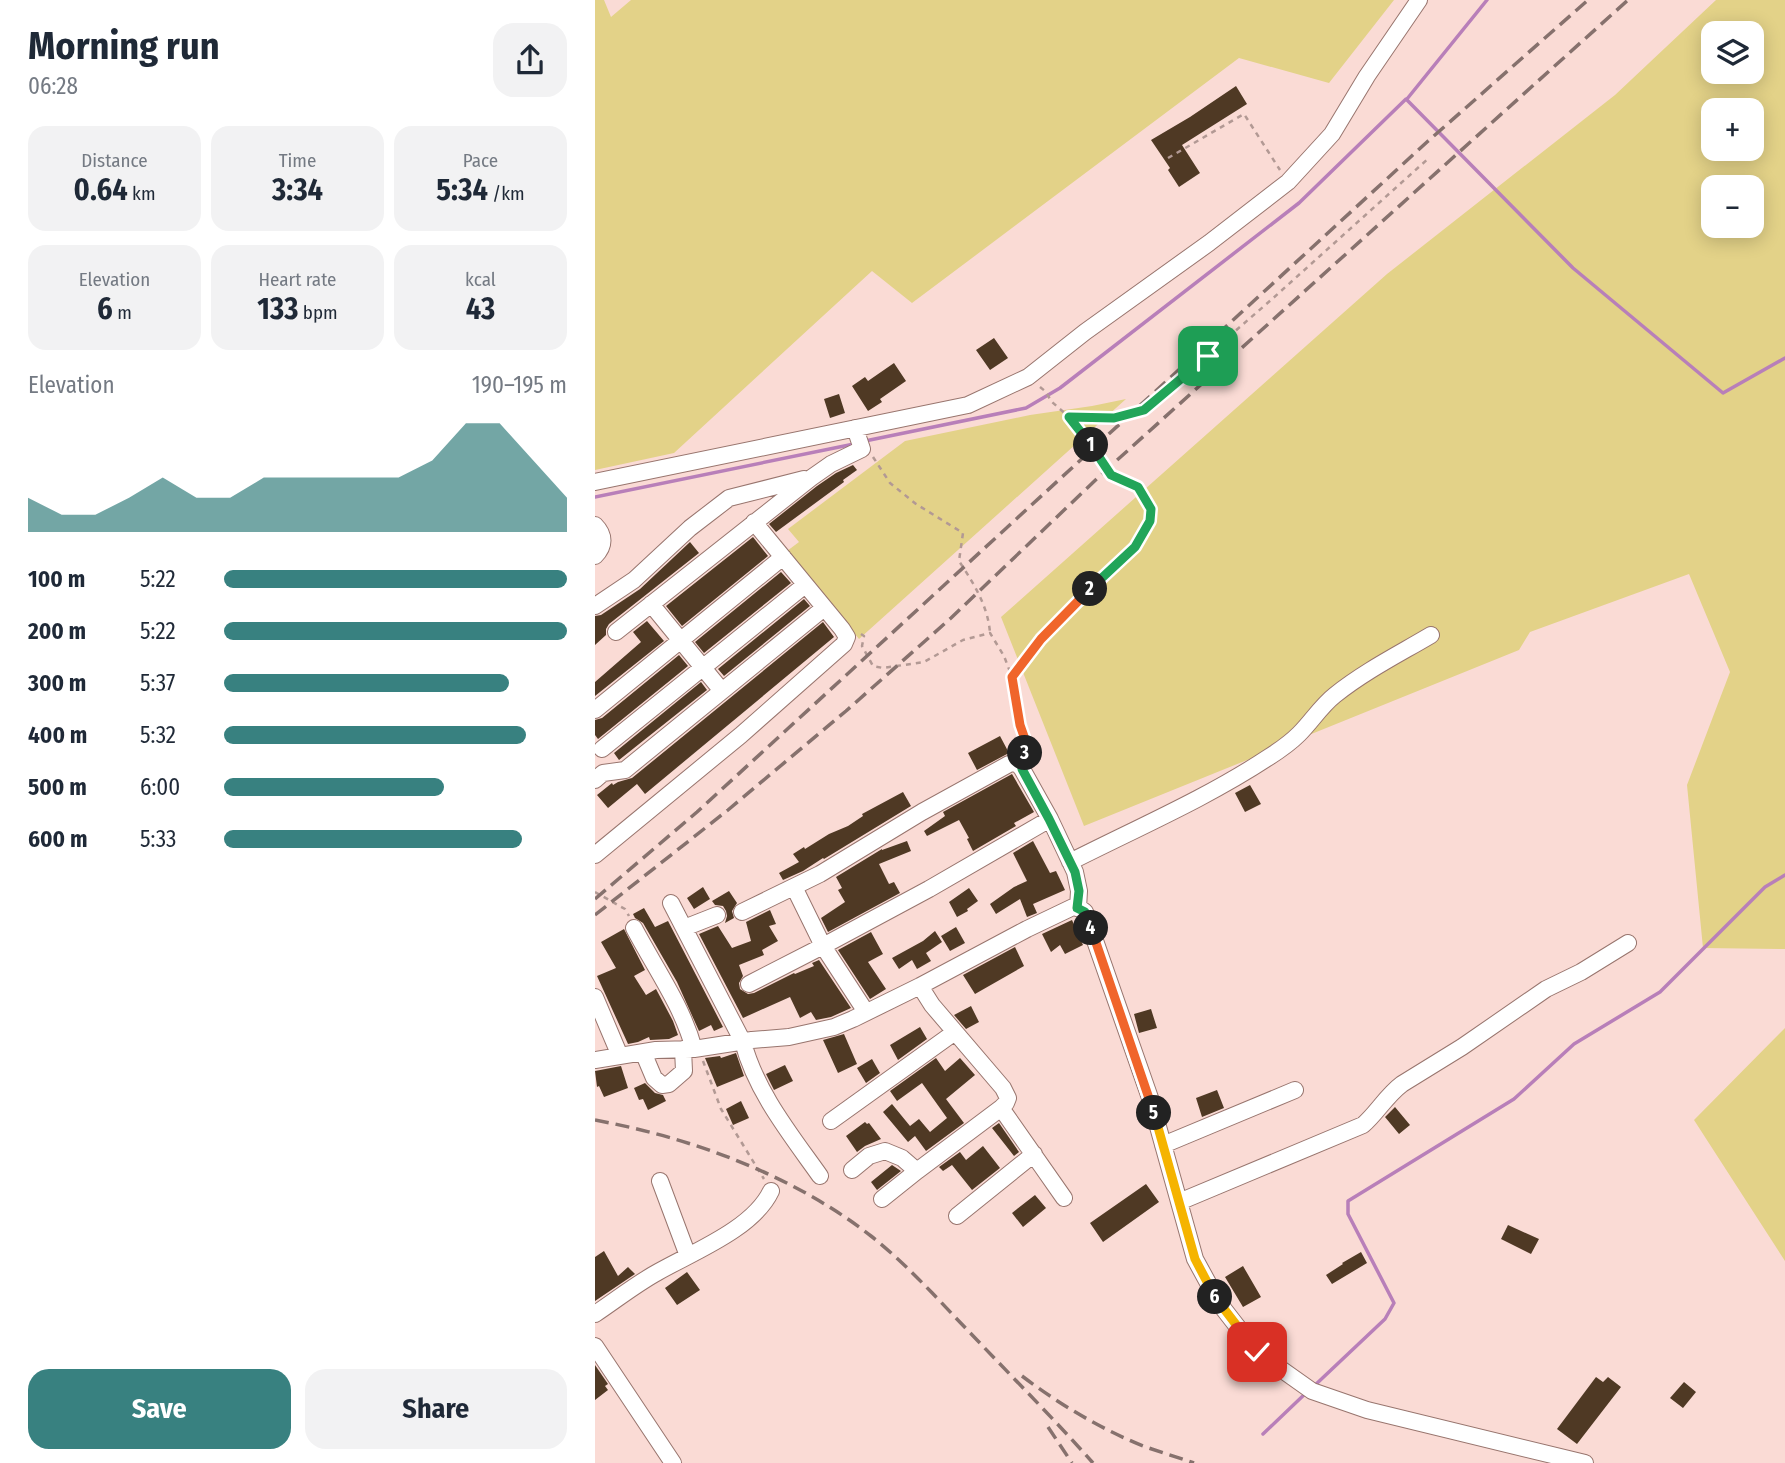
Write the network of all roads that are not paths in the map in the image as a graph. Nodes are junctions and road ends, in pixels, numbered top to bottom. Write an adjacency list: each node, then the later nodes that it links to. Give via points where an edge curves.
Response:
1 (1419, 0): 2 (street, via 1332,134 1288,182 1209,243 1028,377 968,405)
2 (855, 428): 3 (street, via 861,447); 4 (street)
3 (811, 478): 5 (street); 11 (street, via 729,498 634,580)
4 (595, 482)
5 (754, 522): 8 (street); 10 (street)
6 (595, 525): 7 (street, via 603,537)
7 (595, 556)
8 (783, 557): 9 (street); 15 (street)
9 (805, 585): 12 (street); 16 (street)
10 (652, 604): 13 (street); 15 (street)
11 (595, 606)
12 (824, 608): 17 (street); 23 (street, via 847,637 844,644)
13 (616, 632)
14 (1431, 635): 24 (street, via 1361,676 1267,758)
15 (681, 640): 16 (street); 18 (street)
16 (703, 668): 17 (street); 19 (street)
17 (722, 691): 20 (street, via 625,770)
18 (595, 710)
19 (599, 744): 20 (street)
20 (611, 772): 21 (street)
21 (595, 780)
22 (1049, 819): 24 (street); 25 (street, via 1019,764 1009,764); 33 (street)
23 (595, 855)
24 (1070, 862): 27 (street, via 1079,891)
25 (794, 887): 28 (street); 33 (street)
26 (671, 903): 31 (street)
27 (1077, 908): 35 (street); 47 (street, via 1085,912)
28 (742, 912)
29 (717, 915): 31 (street)
30 (634, 928): 40 (street, via 675,999)
31 (684, 928): 39 (street)
32 (1628, 943): 56 (street, via 1546,989 1402,1084 1363,1125)
33 (824, 946): 34 (street); 37 (street)
34 (749, 984)
35 (920, 986): 37 (street); 38 (street)
36 (595, 997): 42 (street)
37 (866, 1012): 39 (street, via 834,1027)
38 (955, 1032): 45 (street, via 1006,1093); 46 (street)
39 (743, 1041): 40 (street); 51 (street, via 772,1106)
40 (692, 1049): 41 (street); 41 (street, via 684,1071 662,1085)
41 (643, 1052): 42 (street)
42 (620, 1056): 43 (street)
43 (595, 1060)
44 (1295, 1090): 47 (street)
45 (1001, 1108): 48 (street); 50 (street)
46 (831, 1121)
47 (1163, 1145): 56 (street)
48 (1034, 1154): 54 (street); 57 (street)
49 (852, 1170): 50 (street, via 869,1156 885,1151)
50 (917, 1171): 55 (street)
51 (820, 1176)
52 (660, 1181): 58 (street)
53 (771, 1191): 58 (street, via 755,1213)
54 (1065, 1198)
55 (882, 1199)
56 (1179, 1202): 62 (street, via 1195,1259 1219,1303 1257,1352 1308,1388 1367,1410)
57 (957, 1216)
58 (688, 1256): 59 (street)
59 (595, 1314)
60 (595, 1346): 61 (street)
61 (673, 1463)
62 (1585, 1463)

